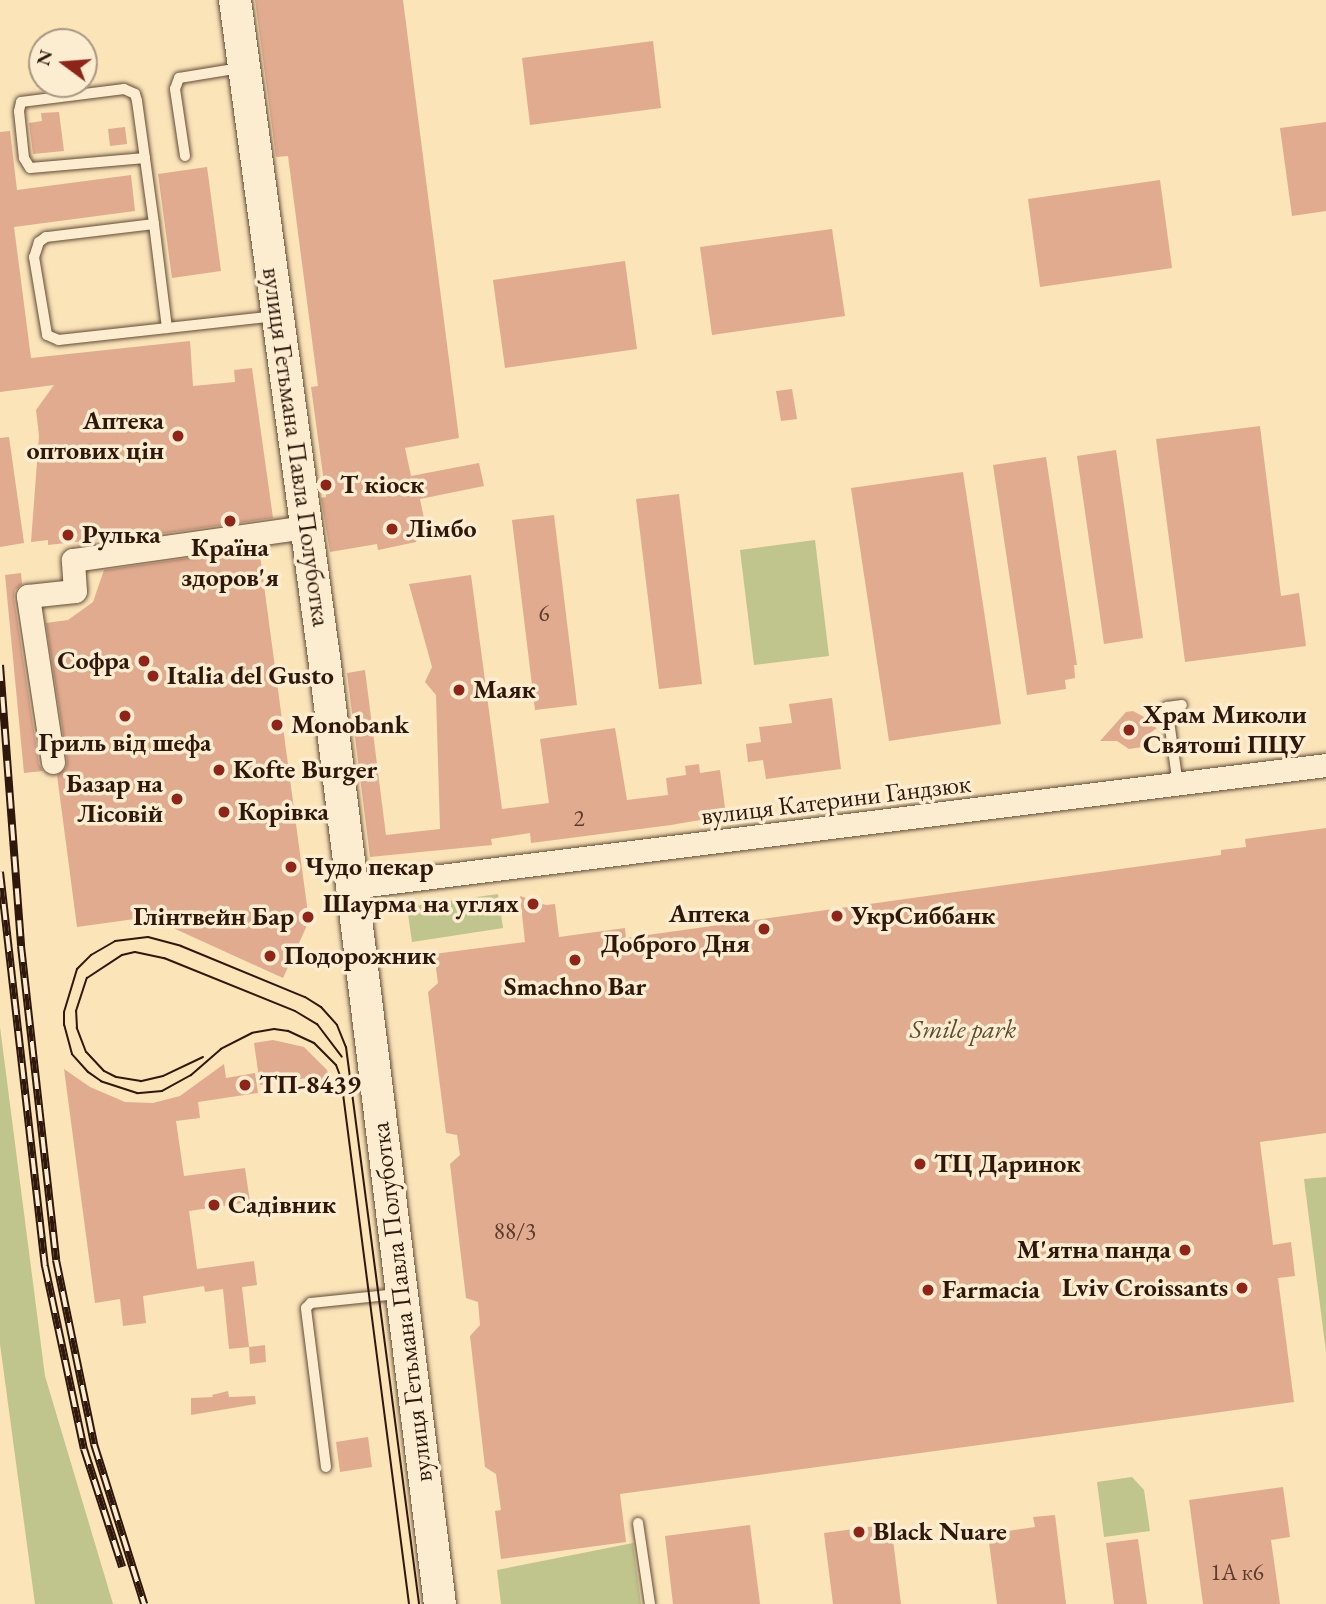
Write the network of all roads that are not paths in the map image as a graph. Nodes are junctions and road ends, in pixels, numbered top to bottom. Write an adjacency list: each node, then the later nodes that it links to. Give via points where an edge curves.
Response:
1 (235, 0): 2 (street, вулиця Гетьмана Павла Полуботка)
2 (244, 68): 3 (lane, via 179,78 175,89); 6 (street, вулиця Гетьмана Павла Полуботка)
3 (185, 156)
4 (145, 158): 4 (lane, via 30,168 24,158 19,106 26,100 130,90 137,101); 5 (lane)
5 (153, 224): 7 (lane); 7 (lane, via 47,237 39,242 34,257 45,330 52,339)
6 (278, 316): 7 (lane); 8 (street, вулиця Гетьмана Павла Полуботка)
7 (167, 328)
8 (306, 527): 10 (street, via 74,560 75,591 28,596); 13 (street, вулиця Гетьмана Павла Полуботка)
9 (1182, 705): 12 (lane, via 1167,707)
10 (53, 762)
11 (1326, 765): 12 (street, вулиця Катерини Гандзюк)
12 (1178, 785): 13 (street, вулиця Катерини Гандзюк)
13 (352, 887): 14 (street, вулиця Гетьмана Павла Полуботка)
14 (400, 1294): 15 (lane, via 311,1303 306,1308); 17 (street, вулиця Гетьмана Павла Полуботка)
15 (326, 1467)
16 (638, 1523): 18 (lane)
17 (440, 1604)
18 (650, 1604)

